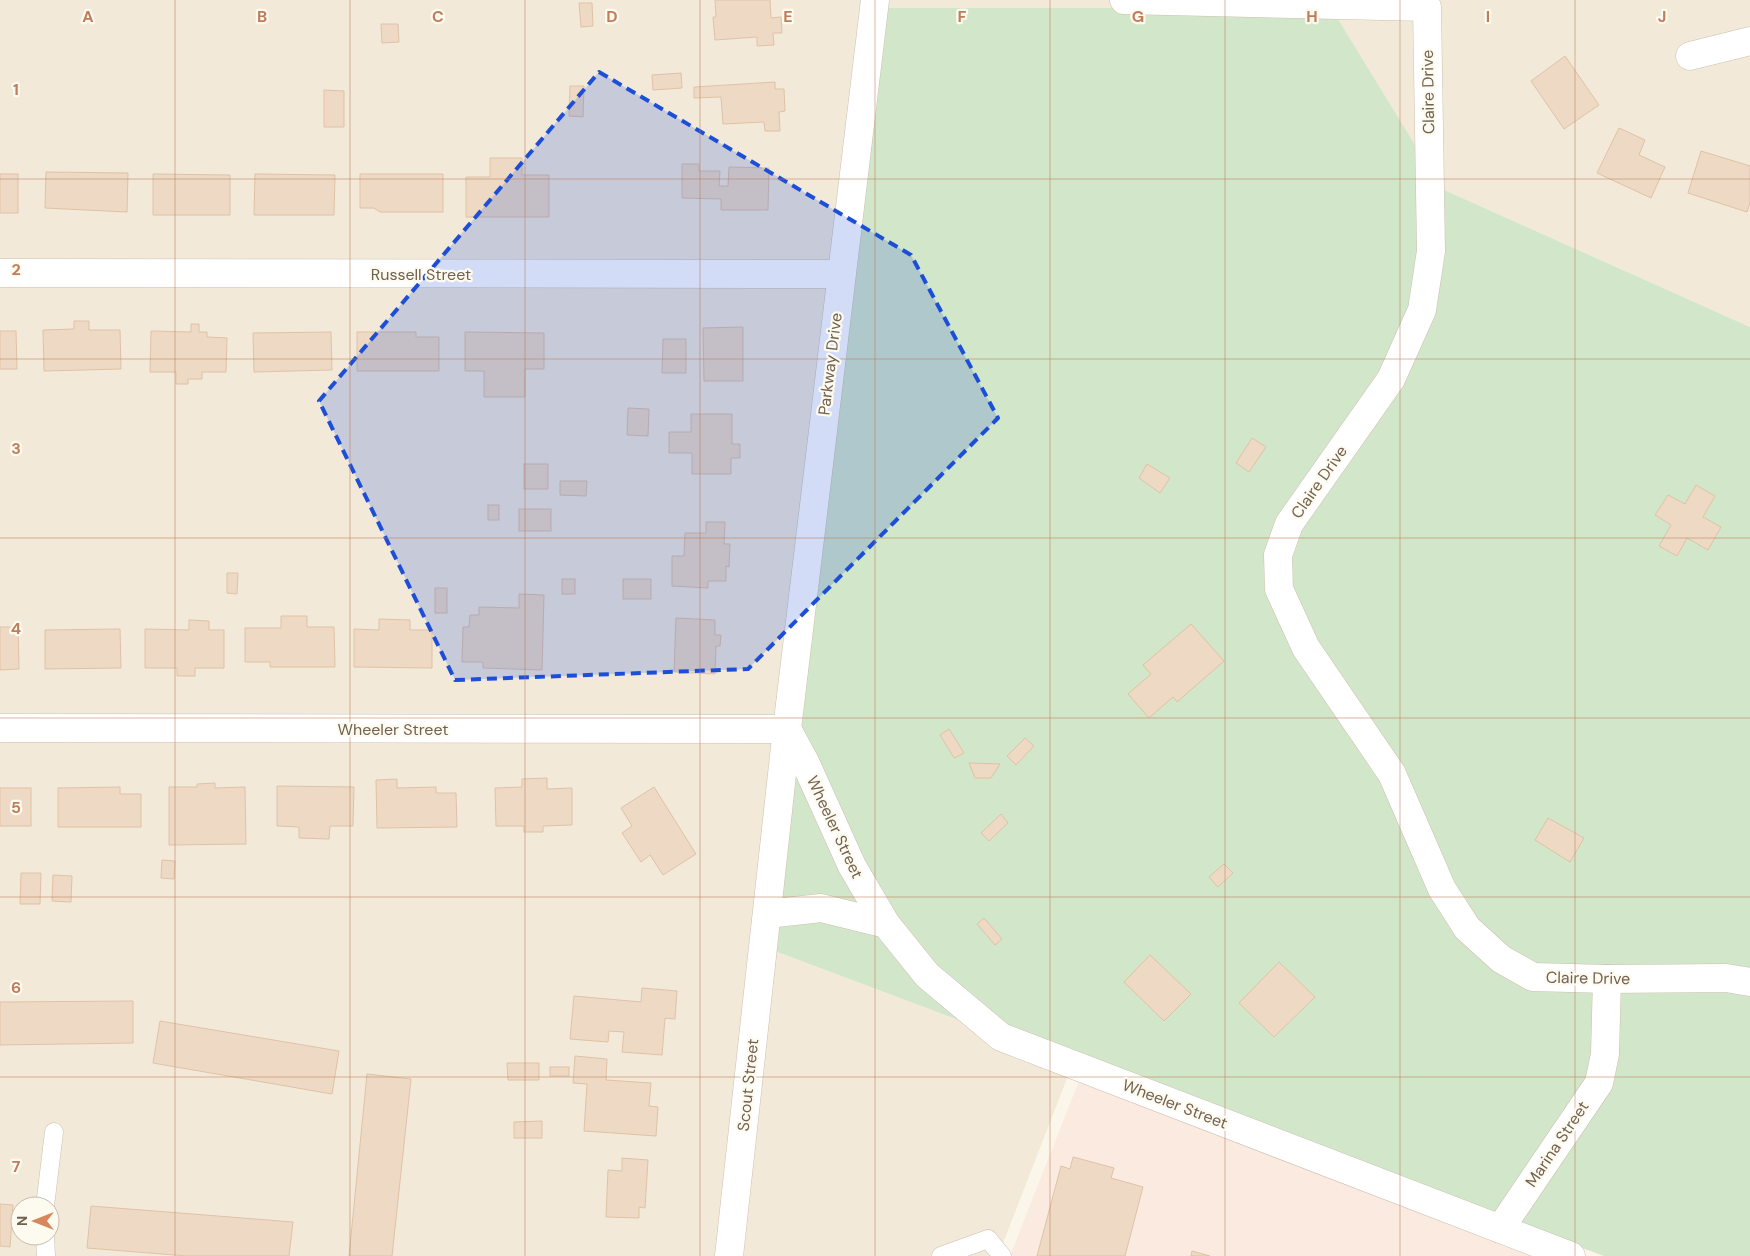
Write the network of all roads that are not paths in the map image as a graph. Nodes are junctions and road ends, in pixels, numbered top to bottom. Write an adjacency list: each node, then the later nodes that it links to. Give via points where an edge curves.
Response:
1 (874, 0): 7 (street, Parkway Drive)
2 (1124, 0): 3 (street, Claire Drive)
3 (1257, 2): 12 (street, Claire Drive, via 1427,7 1431,251 1422,310 1391,379 1289,524 1278,555 1279,589 1306,648 1392,774 1442,889 1467,928 1501,959 1533,977)
4 (1750, 41): 5 (street)
5 (1690, 56)
6 (0, 273): 7 (street, Russell Street)
7 (841, 274): 9 (street, Parkway Drive)
8 (0, 728): 9 (street, Wheeler Street)
9 (786, 729): 10 (street, Wheeler Street); 11 (street, Wheeler Street, via 805,762 852,866)
10 (767, 914): 11 (street, via 821,908); 17 (street, Scout Street)
11 (886, 924): 16 (street, Wheeler Street, via 927,974 1001,1037)
12 (1607, 979): 13 (street, Claire Drive, via 1726,978); 16 (street, Marina Street, via 1605,1054 1599,1083)
13 (1750, 982)
14 (54, 1132): 15 (lane)
15 (46, 1196)
16 (1500, 1228): 20 (street)
17 (729, 1256)
18 (941, 1256): 19 (lane, via 988,1239)
19 (1002, 1256)
20 (1572, 1256)

